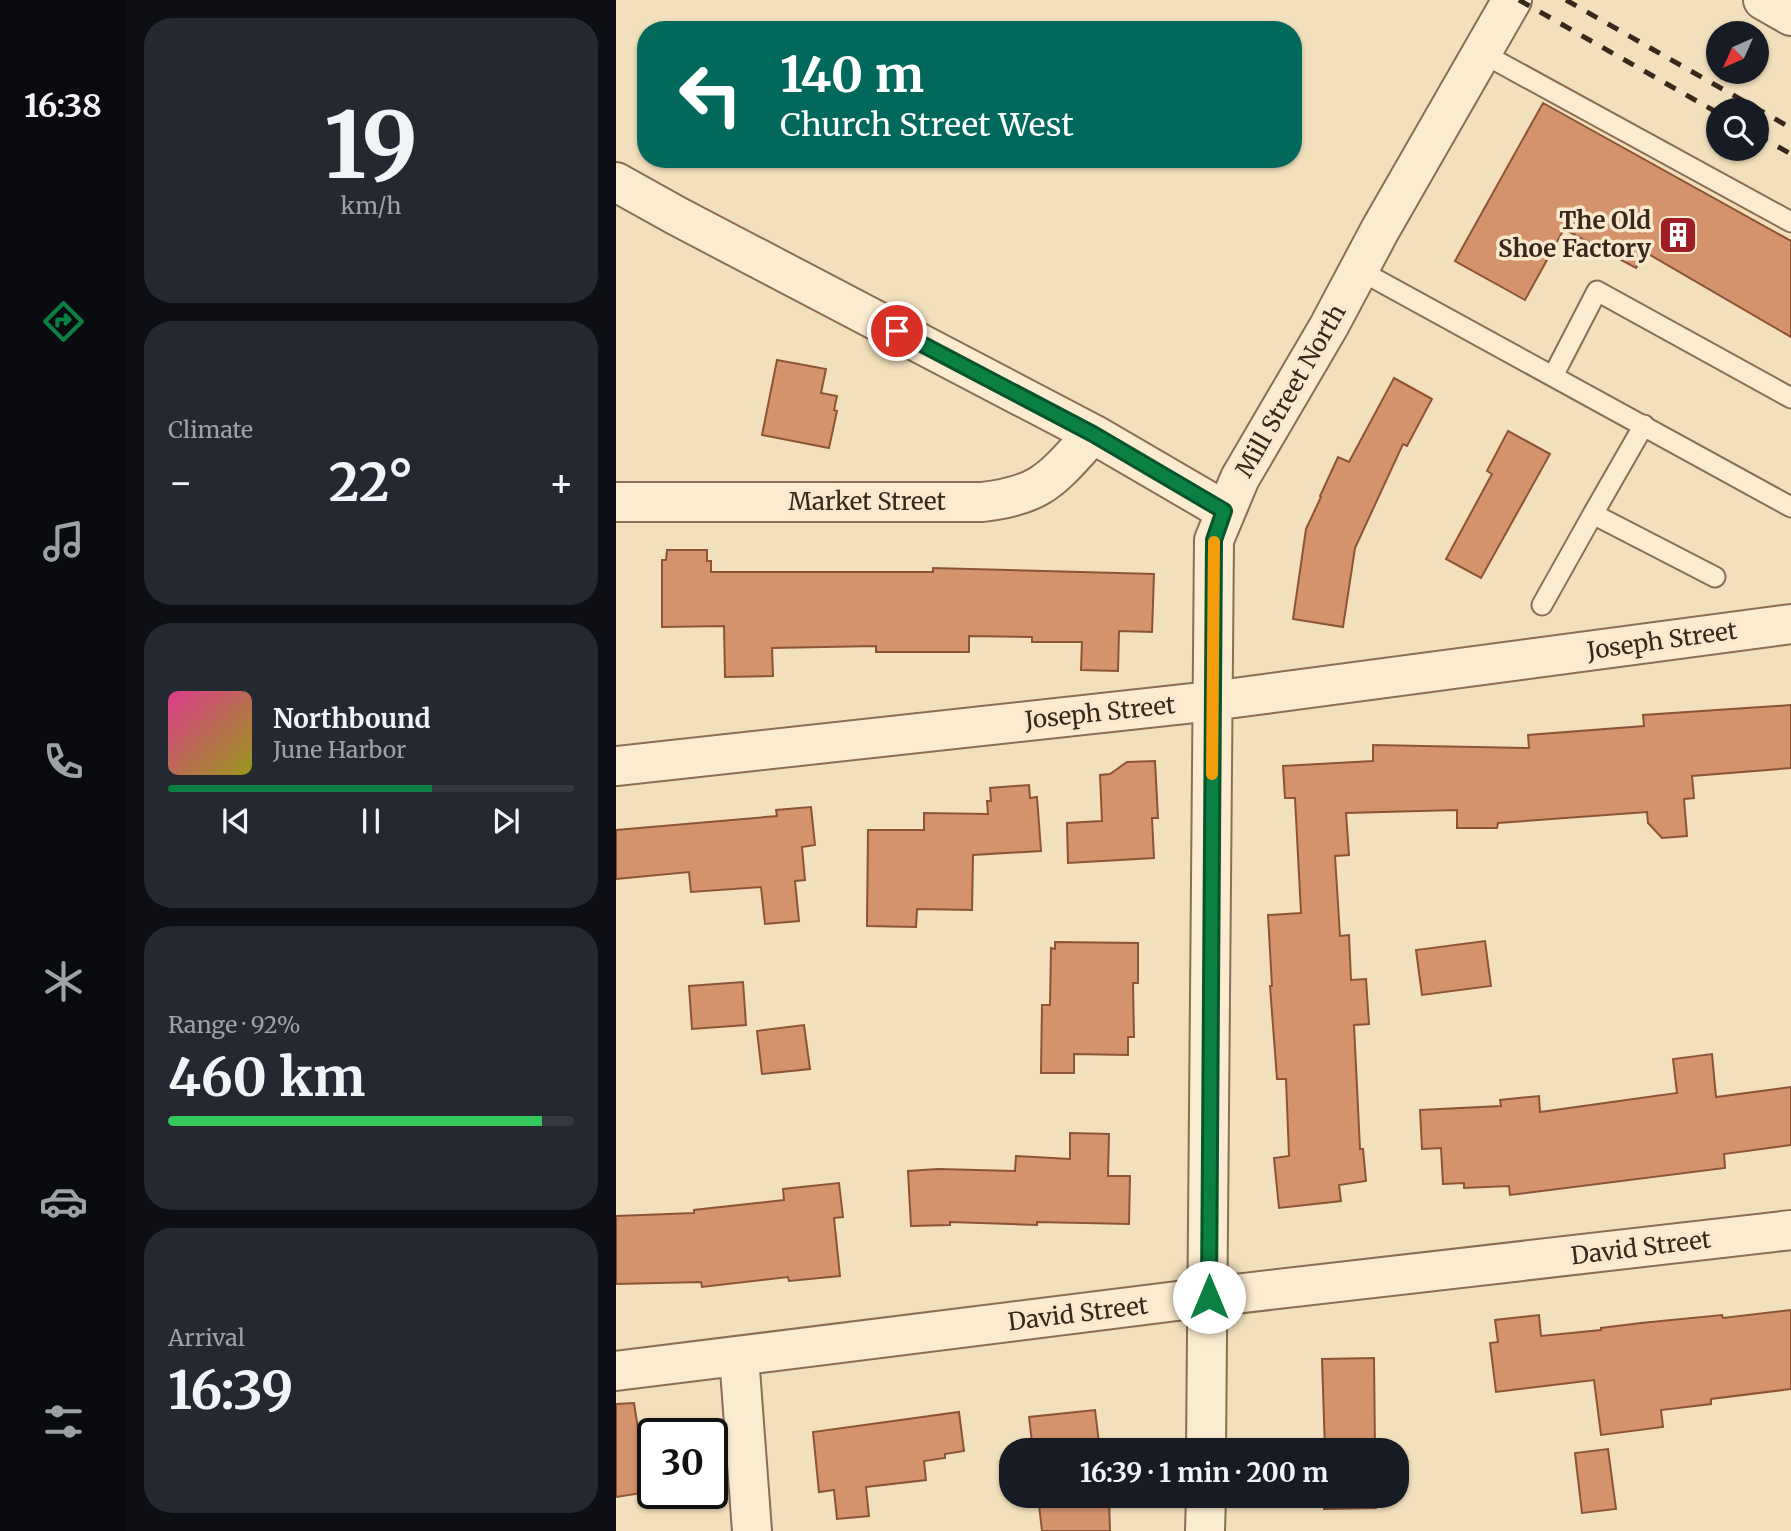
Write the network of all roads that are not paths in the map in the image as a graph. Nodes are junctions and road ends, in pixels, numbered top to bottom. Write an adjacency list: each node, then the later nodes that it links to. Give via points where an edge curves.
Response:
1 (1511, 0): 4 (street, Mill Street North)
2 (1763, 0): 3 (street)
3 (1791, 16)
4 (1482, 53): 6 (lane); 7 (street, Mill Street North)
5 (616, 182): 11 (street)
6 (1791, 222)
7 (1359, 270): 8 (lane); 14 (street, Mill Street North)
8 (1553, 376): 9 (lane, via 1597,291); 10 (lane)
9 (1791, 398)
10 (1644, 425): 13 (lane); 15 (lane)
11 (1093, 434): 12 (street, Market Street, via 1045,485 1012,499); 14 (street)
12 (616, 502)
13 (1791, 506)
14 (1224, 511): 19 (street, Mill Street North, via 1214,540)
15 (1593, 514): 16 (lane); 17 (lane)
16 (1715, 577)
17 (1542, 605)
18 (1791, 624): 19 (street, Joseph Street)
19 (1212, 701): 20 (street, Joseph Street); 22 (street, Mill Street North)
20 (616, 766)
21 (1791, 1230): 22 (street, David Street)
22 (1209, 1297): 23 (street, David Street); 25 (street, Mill Street North)
23 (739, 1356): 24 (street, David Street); 27 (street)
24 (616, 1371)
25 (1206, 1438)
26 (1206, 1508): 28 (street)
27 (752, 1531)
28 (1205, 1531)

